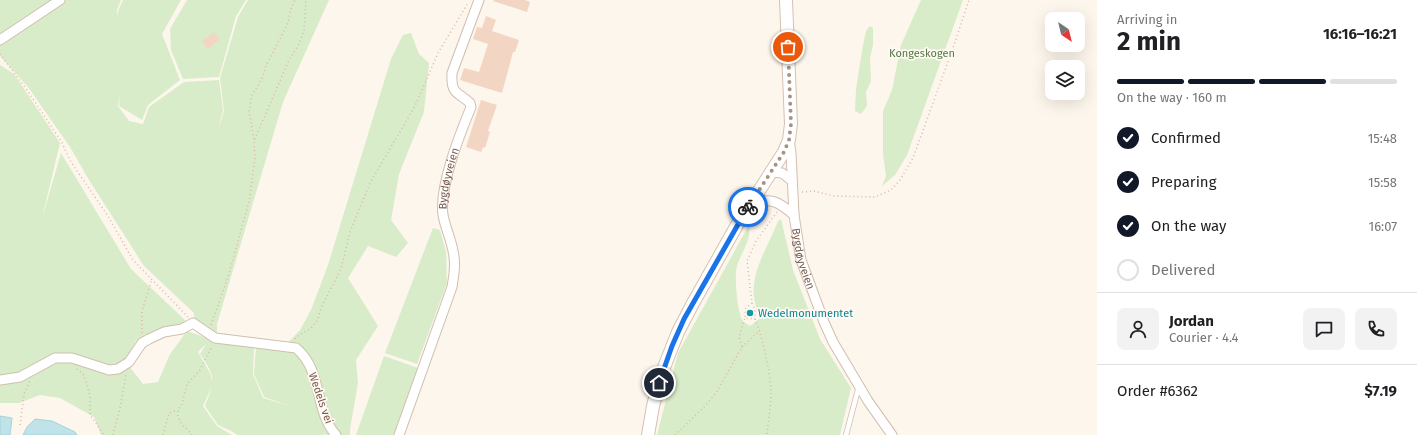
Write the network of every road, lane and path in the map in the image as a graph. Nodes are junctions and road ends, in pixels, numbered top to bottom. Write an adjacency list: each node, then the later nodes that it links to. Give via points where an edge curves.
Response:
1 (60, 0): 8 (street)
2 (295, 0): 11 (path, via 288,23 252,95 249,112)
3 (306, 0): 11 (path, via 304,31 282,73)
4 (470, 0): 26 (path, via 436,57 415,106 370,183 350,232 341,269 317,321)
5 (479, 0): 40 (street, Bygdøyveien, via 452,73 454,89 471,106 457,142 443,195 443,215 453,250 455,268 452,287)
6 (786, 0): 10 (street, Bygdøyveien, via 791,124)
7 (969, 0): 14 (path, via 913,158 891,190 875,197 834,196 814,191)
8 (0, 40)
9 (0, 54): 18 (path, via 61,141 71,162 108,216 133,260)
10 (789, 140): 12 (street); 13 (street, Bygdøyveien)
11 (254, 141): 25 (path, via 255,158 249,202 228,277 211,324)
12 (771, 172): 13 (street, via 782,172); 15 (street)
13 (791, 180): 14 (street, Bygdøyveien)
14 (792, 192): 17 (street, Bygdøyveien)
15 (751, 203): 17 (street, Bygdøyveien, via 766,200 776,202); 41 (street, via 678,332 661,375)
16 (779, 209): 19 (path, via 756,241 747,261)
17 (794, 215): 32 (street, Bygdøyveien, via 801,260 824,322)
18 (152, 279): 20 (path); 24 (path, via 142,311)
19 (752, 302): 21 (path, via 745,309); 22 (path)
20 (188, 316)
21 (745, 318): 22 (path); 27 (path, via 739,338)
22 (755, 319): 23 (path)
23 (760, 331): 27 (path); 43 (path, via 771,392)
24 (142, 335)
25 (215, 338): 26 (street); 28 (street, via 193,323 182,329 164,332 142,343); 33 (path, via 200,370 186,384 182,404)
26 (288, 346): 39 (street, Wedels vei, via 304,354 312,368 327,420)
27 (742, 347): 42 (path, via 716,393)
28 (129, 362): 30 (street, via 118,369 109,370 72,358 55,358); 36 (path)
29 (77, 369): 35 (path, via 87,384 90,415)
30 (35, 370): 31 (street, via 20,377); 34 (path, via 24,394)
31 (0, 380)
32 (859, 386): 44 (lane); 45 (street, Bygdøyveien)
33 (178, 410): 37 (path, via 169,413); 38 (path, via 178,417)
34 (20, 425)
35 (104, 435)
36 (113, 435)
37 (163, 435)
38 (192, 435)
39 (336, 435)
40 (399, 435)
41 (648, 435)
42 (674, 435)
43 (767, 435)
44 (846, 435)
45 (892, 435)

